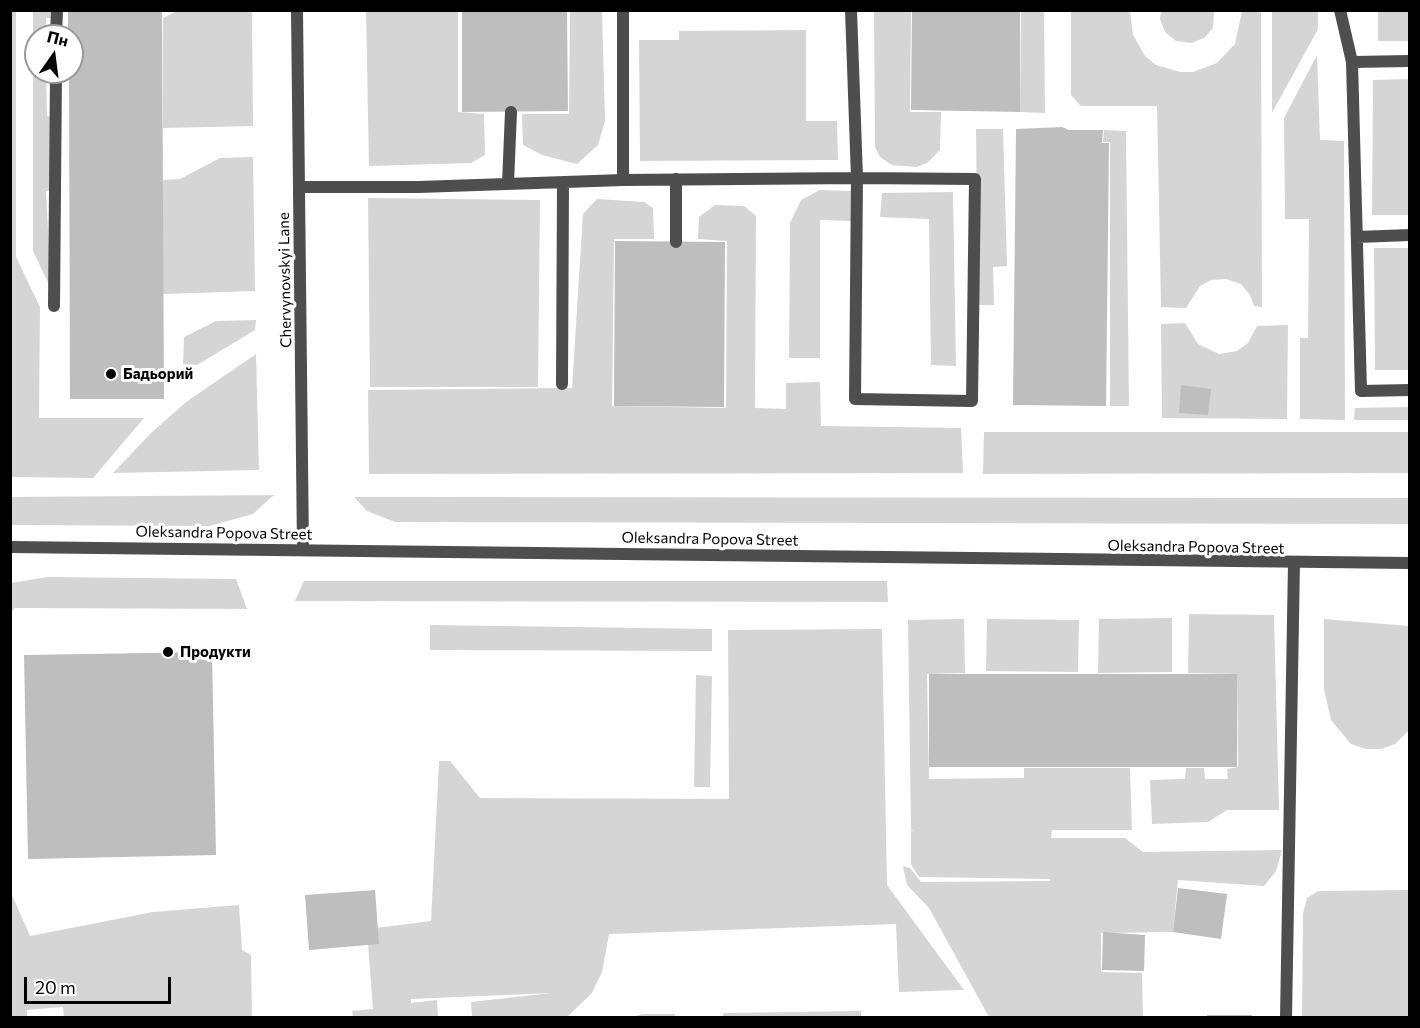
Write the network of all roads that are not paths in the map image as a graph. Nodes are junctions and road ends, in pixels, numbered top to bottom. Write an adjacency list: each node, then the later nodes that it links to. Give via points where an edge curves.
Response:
1 (297, 10): 14 (street, Chervynovskyi Lane)
2 (623, 10): 11 (street)
3 (851, 10): 9 (street)
4 (1340, 10): 6 (street)
5 (1410, 61): 6 (street)
6 (1352, 62): 16 (street)
7 (56, 84): 18 (street)
8 (511, 112): 12 (street)
9 (857, 178): 9 (street, via 975,179 972,401 855,399); 10 (street)
10 (676, 179): 11 (street); 17 (street)
11 (624, 180): 13 (street)
12 (508, 183): 13 (street); 14 (street)
13 (563, 183): 19 (street)
14 (299, 187): 22 (street, Chervynovskyi Lane)
15 (1410, 235): 16 (street)
16 (1357, 237): 20 (street, via 1361,391)
17 (676, 242)
18 (54, 306)
19 (562, 384)
20 (1410, 390)
21 (10, 547): 22 (street, Oleksandra Popova Street)
22 (303, 549): 23 (street, Oleksandra Popova Street)
23 (1294, 563): 24 (street, Oleksandra Popova Street); 25 (street)
24 (1410, 563)
25 (1286, 1017)

